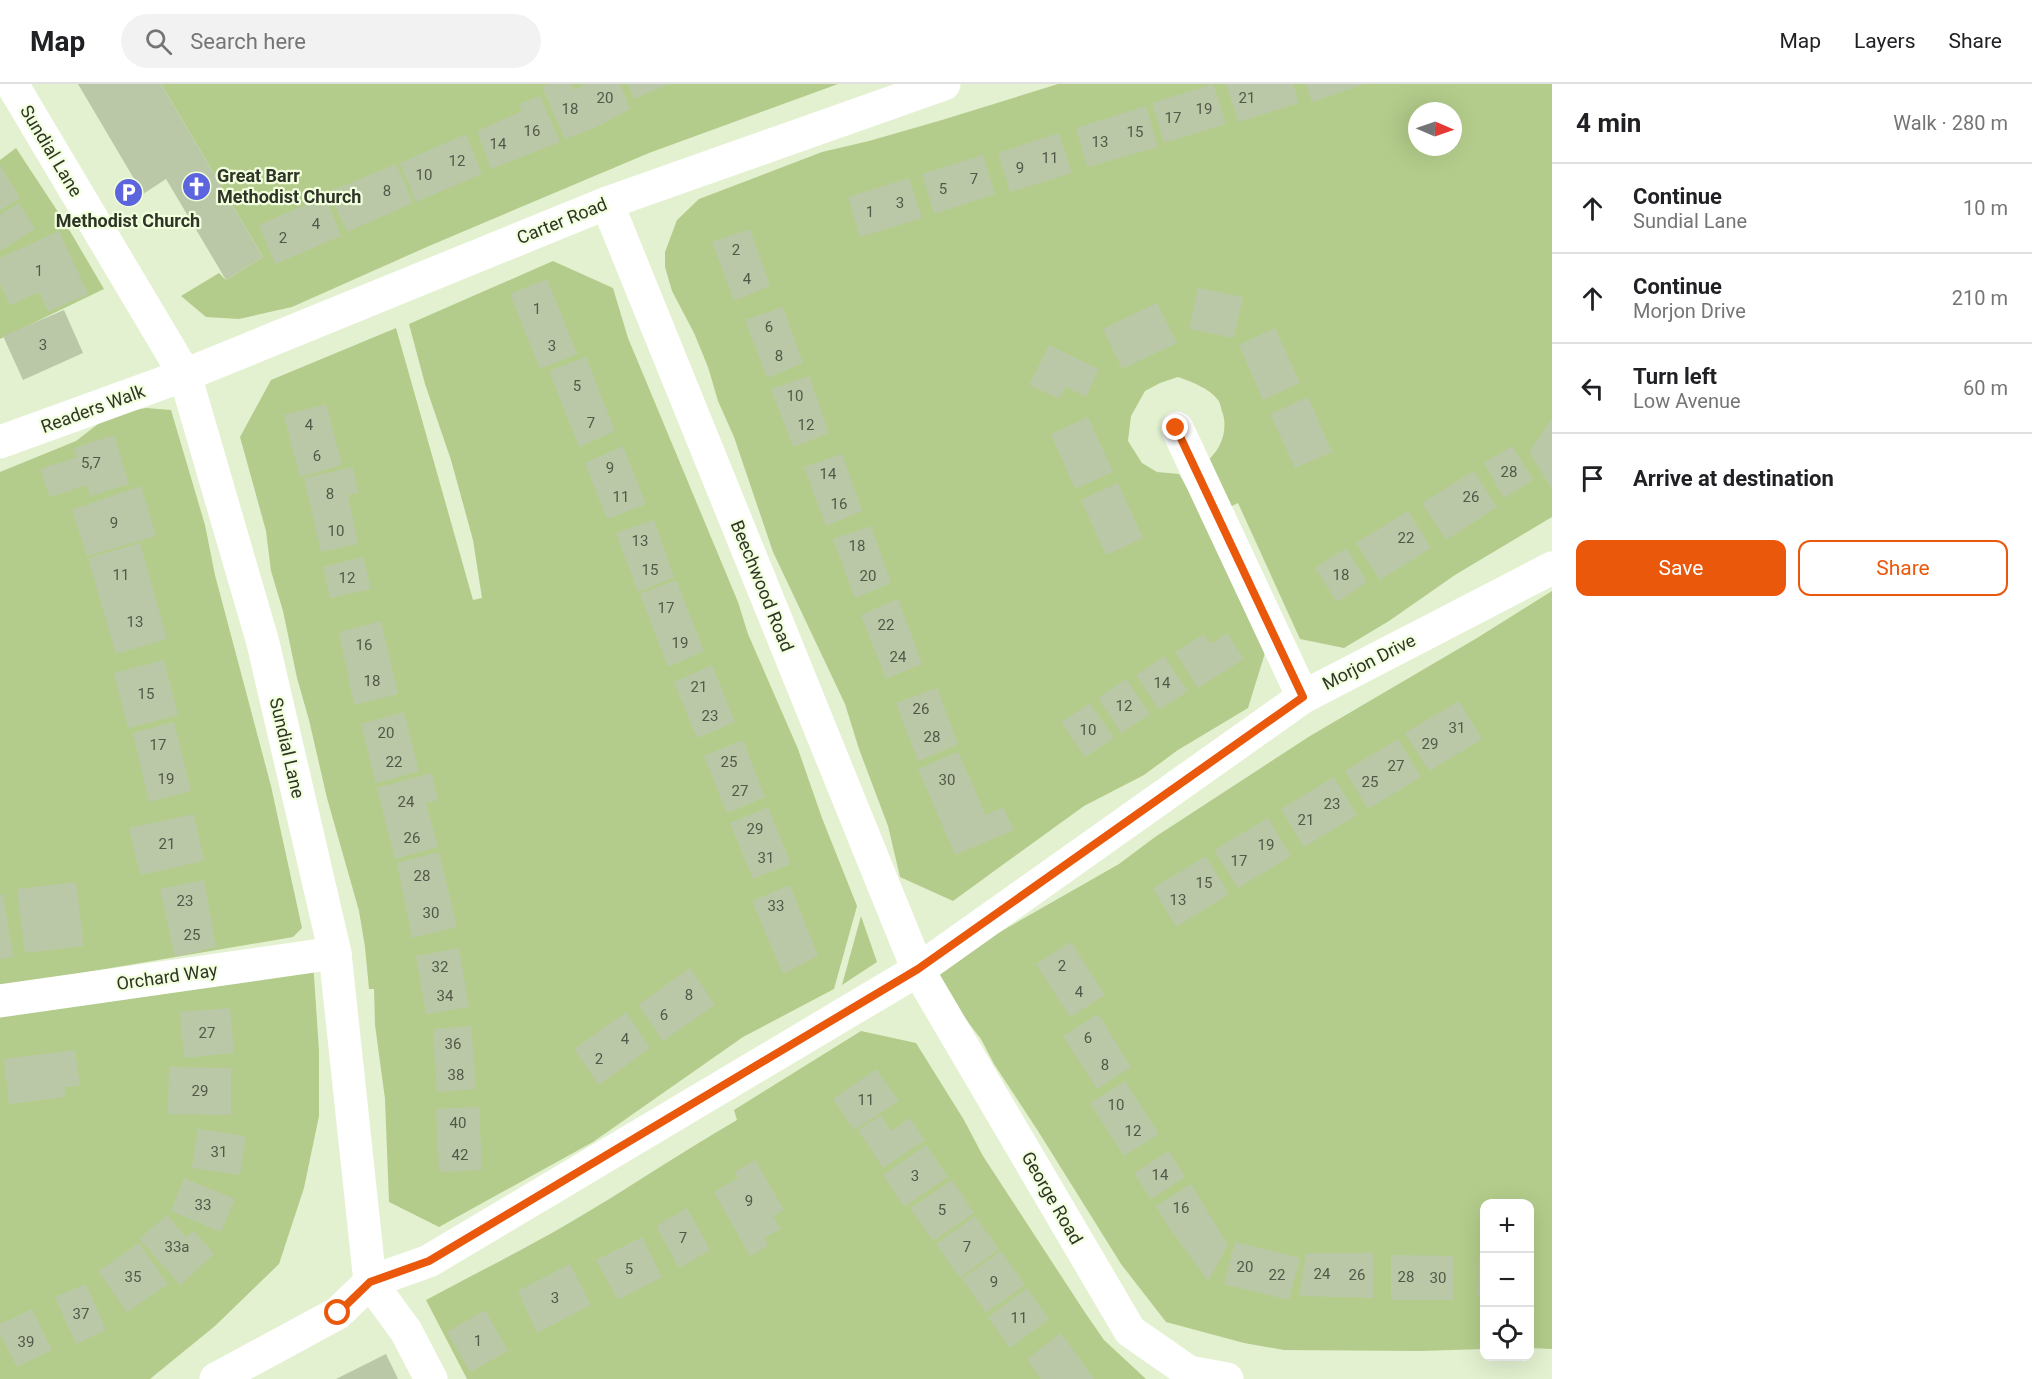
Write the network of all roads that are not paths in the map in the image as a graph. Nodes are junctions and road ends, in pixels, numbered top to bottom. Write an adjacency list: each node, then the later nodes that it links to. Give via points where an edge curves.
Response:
1 (12, 84): 4 (street, Sundial Lane)
2 (944, 84): 3 (street, Carter Road)
3 (607, 203): 4 (street, Carter Road); 10 (street, Beechwood Road)
4 (185, 375): 6 (street, Readers Walk); 9 (street, Sundial Lane, via 263,644)
5 (1176, 428): 8 (street)
6 (0, 442)
7 (1552, 568): 8 (street, Morjon Drive)
8 (1303, 697): 10 (street, Morjon Drive)
9 (334, 953): 11 (street, Orchard Way); 12 (street, Sundial Lane)
10 (918, 969): 12 (street, Morjon Drive, via 429,1261); 15 (street, George Road, via 1130,1331 1189,1372)
11 (0, 1001)
12 (370, 1282): 13 (street, via 338,1313); 14 (street, via 406,1331)
13 (216, 1379)
14 (432, 1379)
15 (1227, 1379)

